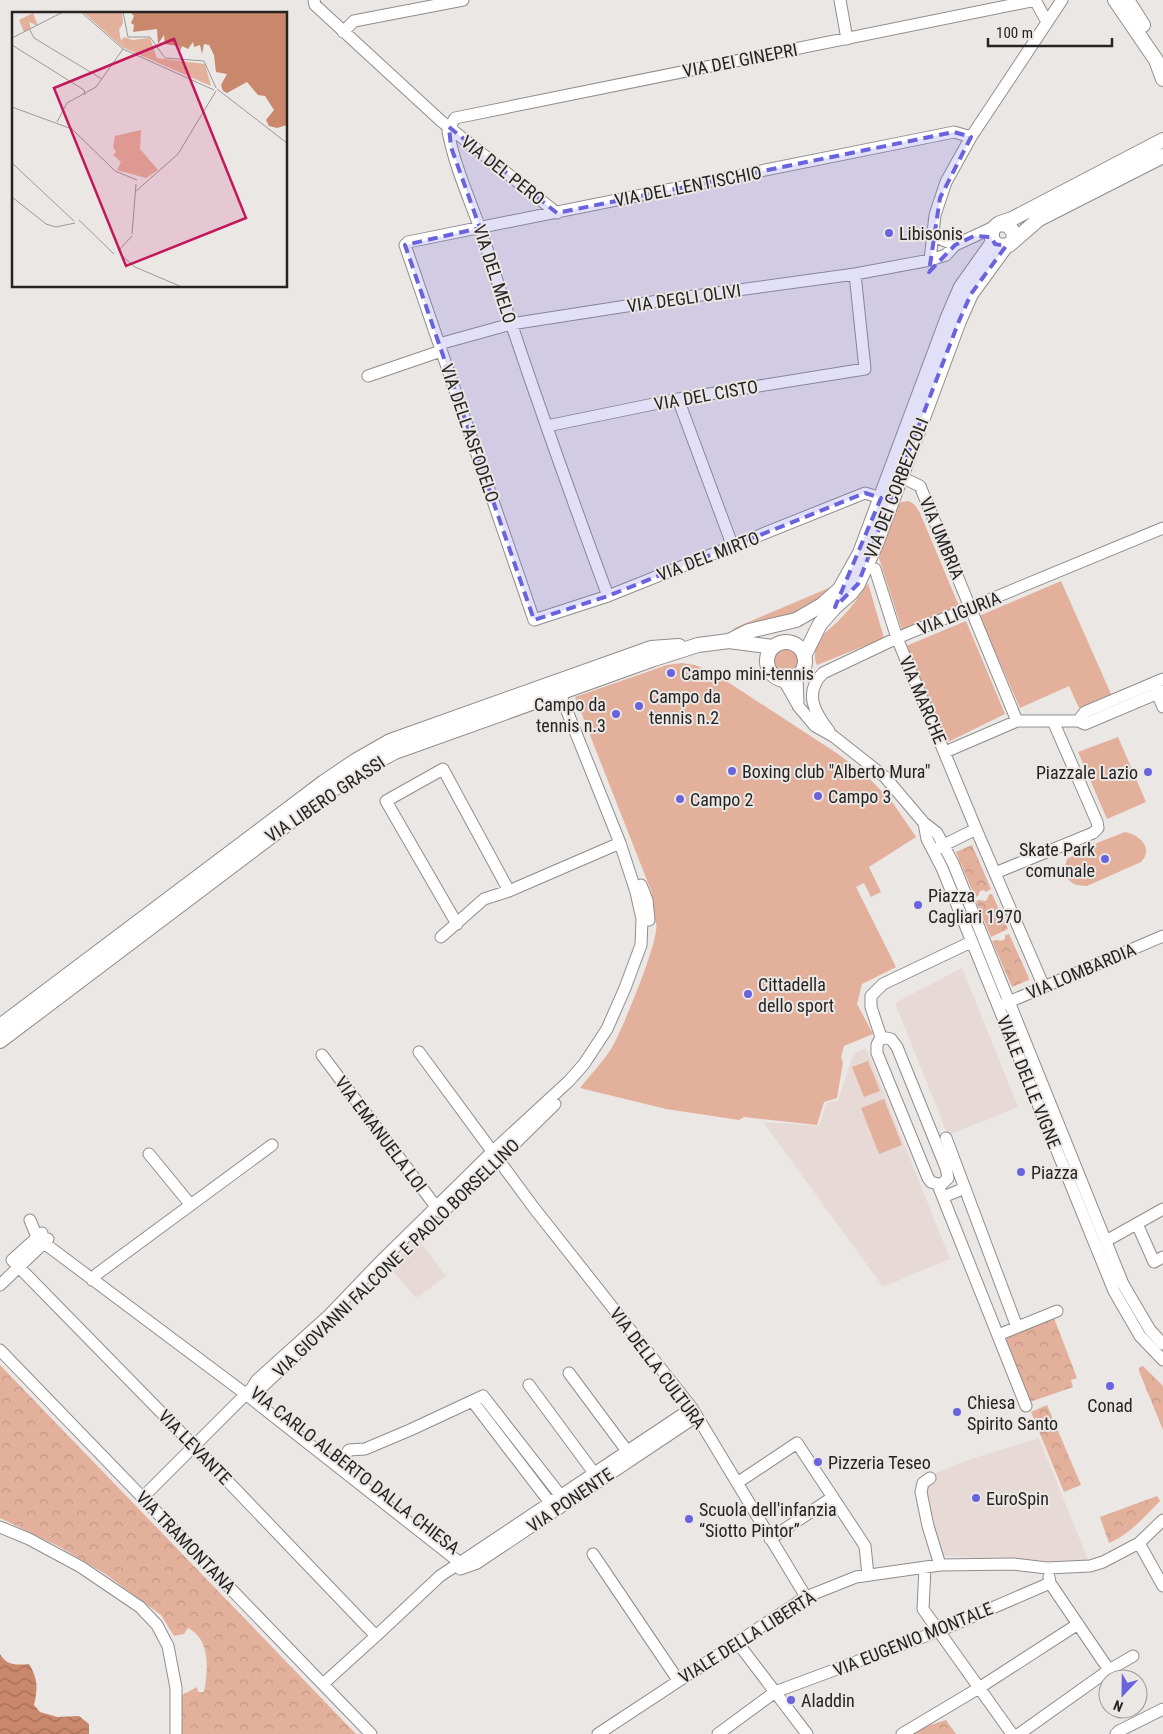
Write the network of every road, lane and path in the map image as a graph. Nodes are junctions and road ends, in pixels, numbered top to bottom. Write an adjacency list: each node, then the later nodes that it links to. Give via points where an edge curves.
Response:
1 (314, 0): 8 (street)
2 (463, 0): 9 (street)
3 (840, 0): 12 (street)
4 (1035, 0): 10 (street, VIA DEI GINEPRI); 12 (street, VIA DEI GINEPRI)
5 (1062, 0): 10 (street)
6 (1115, 0): 14 (main road, via 1156,60)
7 (1127, 0): 13 (main road)
8 (332, 21): 9 (street); 11 (street)
9 (354, 21): 11 (street)
10 (1047, 22): 16 (street)
11 (343, 32): 15 (street)
12 (847, 39): 15 (street, VIA DEI GINEPRI, via 455,118)
13 (1163, 58)
14 (1163, 79)
15 (449, 127): 19 (street, VIA DEL PERO); 20 (street, VIA DEL MELO, via 451,147)
16 (970, 137): 19 (street, VIA DEL LENTISCHIO, via 954,132); 21 (street, via 946,182)
17 (1163, 140): 22 (main road, via 1012,219)
18 (1163, 156): 22 (main road)
19 (557, 213): 20 (street, VIA DEL LENTISCHIO)
20 (480, 228): 23 (street, VIA DEL LENTISCHIO); 27 (street, VIA DEL MELO)
21 (932, 236): 24 (street); 25 (street)
22 (999, 236): 24 (street, via 974,236); 29 (main road, via 961,287 948,317)
23 (405, 245): 28 (street, VIA DELL'ASFODELO)
24 (955, 245): 25 (street, via 946,255)
25 (930, 260): 26 (street, VIA DEGLI OLIVI)
26 (855, 274): 27 (street, VIA DEGLI OLIVI); 31 (street, VIA DEL CISTO, via 865,369)
27 (511, 324): 28 (street, VIA DEGLI OLIVI); 32 (street, VIA DEL MELO)
28 (440, 347): 30 (street, VIA DEGLI OLIVI); 42 (street, VIA DELL'ASFODELO)
29 (938, 360): 33 (main road, VIA DEI CORBEZZOLI); 34 (main road, VIA DEI CORBEZZOLI)
30 (368, 376)
31 (678, 399): 32 (street, VIA DEL CISTO); 36 (street)
32 (547, 426): 39 (street, VIA DEL MELO)
33 (901, 477): 40 (main road, VIA DEI CORBEZZOLI, via 858,584); 41 (street, VIA UMBRIA, via 920,486)
34 (881, 498): 36 (street, VIA DEL MIRTO, via 865,494); 38 (main road, VIA DEI CORBEZZOLI, via 860,553)
35 (1163, 528): 41 (street, VIA LIGURIA)
36 (733, 547): 39 (street, VIA DEL MIRTO)
37 (875, 569): 44 (street, VIA MARCHE)
38 (841, 587): 40 (main road, VIA DEI CORBEZZOLI); 45 (main road, via 822,605 796,620 748,632)
39 (608, 596): 42 (street, VIA DEL MIRTO)
40 (835, 607): 43 (main road, VIA DEI CORBEZZOLI)
41 (972, 608): 44 (street, VIA LIGURIA); 55 (street, VIA UMBRIA)
42 (534, 620)
43 (820, 624): 46 (main road, VIA DEI CORBEZZOLI); 48 (main road, VIA DEI CORBEZZOLI)
44 (897, 638): 57 (street, VIA LIGURIA, via 823,673 816,680 812,692 814,705); 58 (street, VIA MARCHE)
45 (729, 641): 47 (main road, via 752,643); 51 (main road, VIA LIBERO GRASSI, via 651,648)
46 (792, 643): 47 (main road, via 782,642); 48 (main road)
47 (770, 652): 50 (main road, via 769,670)
48 (804, 656): 49 (main road, via 804,665)
49 (797, 676): 50 (main road); 53 (street)
50 (783, 679): 53 (street, VIALE DELLE VIGNE)
51 (561, 686): 59 (street, VIA GIOVANNI FALCONE E PAOLO BORSELLINO); 72 (main road, VIA LIBERO GRASSI, via 390,742 355,760); 74 (main road, VIA LIBERO GRASSI, via 395,752 360,770)
52 (1159, 687): 54 (street); 56 (street, via 1085,724)
53 (798, 708): 57 (street, VIALE DELLE VIGNE, via 815,726)
54 (1163, 708)
55 (1017, 721): 56 (street); 58 (street)
56 (1053, 721): 63 (street, via 1098,828 1093,833)
57 (833, 736): 62 (street, VIALE DELLE VIGNE, via 885,777 924,823 927,839)
58 (945, 752): 60 (street, VIA MARCHE)
59 (608, 807): 61 (street, VIA GIOVANNI FALCONE E PAOLO BORSELLINO); 64 (street, VIA GIOVANNI FALCONE E PAOLO BORSELLINO)
60 (976, 829): 62 (street); 63 (street, VIA MARCHE)
61 (620, 843): 64 (street, VIA GIOVANNI FALCONE E PAOLO BORSELLINO); 65 (street)
62 (938, 848): 69 (street, VIALE DELLE VIGNE, via 942,868); 71 (street, VIALE DELLE VIGNE, via 952,864)
63 (995, 873): 70 (street, VIA MARCHE)
64 (635, 879): 80 (street, VIA GIOVANNI FALCONE E PAOLO BORSELLINO, via 642,919 641,945 612,1026 592,1066)
65 (509, 891): 66 (street, via 484,899); 66 (street, via 443,769 386,801)
66 (457, 924): 68 (street)
67 (1163, 936): 70 (street, VIA LOMBARDIA)
68 (440, 937)
69 (971, 942): 71 (street, VIALE DELLE VIGNE); 73 (street, via 883,984 871,996 871,1007)
70 (1044, 987): 71 (street, VIA LOMBARDIA)
71 (1004, 1004): 88 (street, VIALE DELLE VIGNE); 98 (street, VIALE DELLE VIGNE, via 1114,1291 1140,1336)
72 (0, 1026)
73 (881, 1037): 81 (street, via 877,1053 928,1178); 81 (street, via 892,1039 897,1047 946,1168 948,1178)
74 (0, 1041)
75 (419, 1052): 80 (street, VIA DELLA CULTURA)
76 (322, 1055): 86 (street, VIA EMANUELA LOI)
77 (946, 1138): 82 (street)
78 (272, 1146): 84 (street)
79 (149, 1154): 84 (street)
80 (496, 1155): 86 (street, VIA GIOVANNI FALCONE E PAOLO BORSELLINO); 103 (street, VIA DELLA CULTURA)
81 (938, 1185): 83 (street)
82 (965, 1188): 83 (street); 94 (street)
83 (943, 1197): 95 (street)
84 (190, 1204): 91 (street)
85 (1163, 1209): 87 (street)
86 (439, 1210): 101 (street, VIA GIOVANNI FALCONE E PAOLO BORSELLINO, via 273,1377 261,1388)
87 (1137, 1224): 88 (street); 89 (street, via 1154,1262)
88 (1106, 1241): 96 (street, VIALE DELLE VIGNE, via 1124,1284 1150,1330)
89 (1163, 1257)
90 (16, 1264): 91 (street, VIA CARLO ALBERTO DALLA CHIESA, via 43,1238); 92 (street); 104 (street, VIA LEVANTE)
91 (94, 1277): 101 (street, VIA CARLO ALBERTO DALLA CHIESA)
92 (0, 1285)
93 (1057, 1311): 94 (street)
94 (1017, 1327): 95 (street)
95 (998, 1335): 102 (street)
96 (1163, 1344)
97 (0, 1350): 111 (street, VIA TRAMONTANA)
98 (1163, 1360)
99 (569, 1372): 105 (street)
100 (529, 1385): 107 (street)
101 (249, 1391): 104 (street, VIA GIOVANNI FALCONE E PAOLO BORSELLINO); 106 (street, VIA CARLO ALBERTO DALLA CHIESA); 118 (street, VIA CARLO ALBERTO DALLA CHIESA)
102 (1026, 1406)
103 (694, 1412): 105 (street, VIA PONENTE); 109 (street, VIA DELLA CULTURA)
104 (194, 1446): 111 (street, VIA GIOVANNI FALCONE E PAOLO BORSELLINO); 128 (street, VIA LEVANTE)
105 (630, 1455): 107 (street, VIA PONENTE)
106 (342, 1460): 112 (street, via 349,1450 365,1449 483,1396); 118 (street, VIA CARLO ALBERTO DALLA CHIESA)
107 (597, 1477): 112 (street, VIA PONENTE)
108 (930, 1478): 119 (street, via 923,1483 921,1492)
109 (737, 1483): 110 (street, via 797,1443); 115 (street, VIA DELLA CULTURA)
110 (834, 1497): 115 (street); 122 (street, via 865,1546)
111 (142, 1498): 135 (street, VIA TRAMONTANA)
112 (558, 1503): 118 (street, VIA PONENTE)
113 (1163, 1520): 116 (street, VIALE DELLA LIBERTÀ)
114 (0, 1527): 139 (street, via 81,1567 140,1607 157,1624 168,1646 176,1688)
115 (770, 1539): 125 (street, VIA DELLA CULTURA)
116 (1139, 1543): 121 (street, VIALE DELLA LIBERTÀ, via 1090,1566); 124 (street)
117 (593, 1554): 134 (street)
118 (464, 1562): 128 (street, VIA PONENTE, via 440,1576)
119 (940, 1565): 120 (street, VIALE DELLA LIBERTÀ); 121 (street, VIALE DELLA LIBERTÀ, via 1013,1564)
120 (925, 1567): 122 (street, VIALE DELLA LIBERTÀ); 127 (street, via 923,1609)
121 (1047, 1568): 123 (street)
122 (868, 1575): 125 (street, VIALE DELLA LIBERTÀ)
123 (1050, 1583): 126 (street); 127 (street, VIA EUGENIO MONTALE)
124 (1163, 1586)
125 (806, 1596): 129 (street, VIALE DELLA LIBERTÀ)
126 (1078, 1624): 131 (street); 136 (street)
127 (939, 1631): 136 (street); 137 (street, VIA EUGENIO MONTALE)
128 (376, 1636): 135 (street, VIA PONENTE)
129 (736, 1642): 134 (street, VIALE DELLA LIBERTÀ); 137 (street)
130 (1133, 1656): 132 (street)
131 (1108, 1669)
132 (1111, 1669)
133 (1098, 1678): 146 (street)
134 (678, 1680): 141 (street, VIALE DELLA LIBERTÀ)
135 (324, 1683): 140 (street, VIA TRAMONTANA)
136 (979, 1688): 144 (street); 145 (street)
137 (775, 1692): 142 (street, VIA EUGENIO MONTALE); 143 (street)
138 (1163, 1710): 147 (street)
139 (176, 1734)
140 (371, 1734)
141 (598, 1734)
142 (718, 1734)
143 (807, 1734)
144 (902, 1734)
145 (1012, 1734)
146 (1019, 1734)
147 (1116, 1734)

